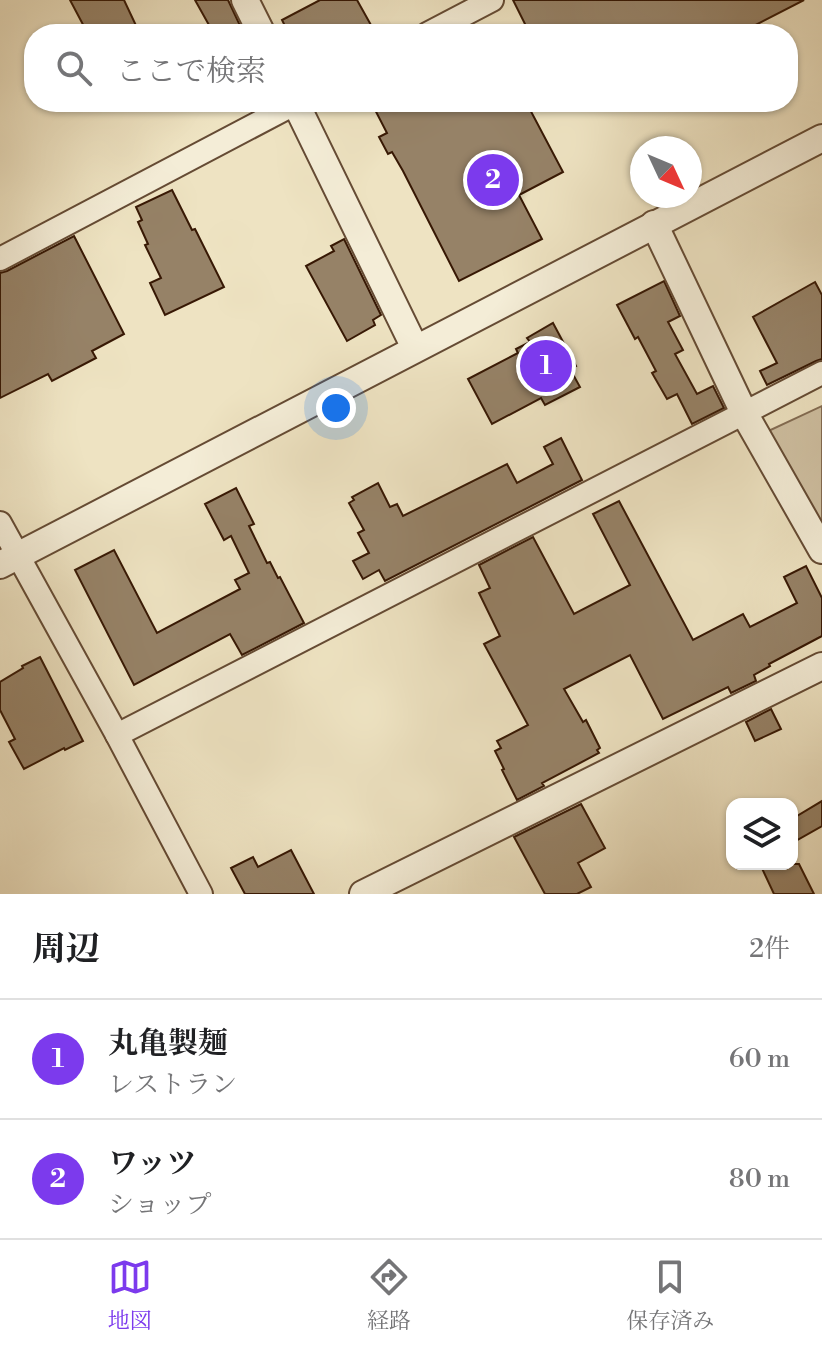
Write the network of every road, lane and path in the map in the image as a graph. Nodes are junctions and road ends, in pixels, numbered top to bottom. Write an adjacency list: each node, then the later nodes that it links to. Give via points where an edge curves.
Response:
1 (245, 0): 3 (street)
2 (492, 0): 4 (street)
3 (257, 24)
4 (446, 24)
5 (278, 112): 9 (street)
6 (302, 112): 10 (street)
7 (822, 138): 8 (street)
8 (654, 224): 10 (street); 12 (street)
9 (0, 259)
10 (415, 348): 15 (street)
11 (822, 373): 12 (street)
12 (744, 413): 14 (street); 17 (street)
13 (0, 523): 15 (street)
14 (822, 550)
15 (9, 561): 17 (street)
16 (822, 666): 19 (street)
17 (117, 735): 18 (street)
18 (201, 894)
19 (363, 894)

